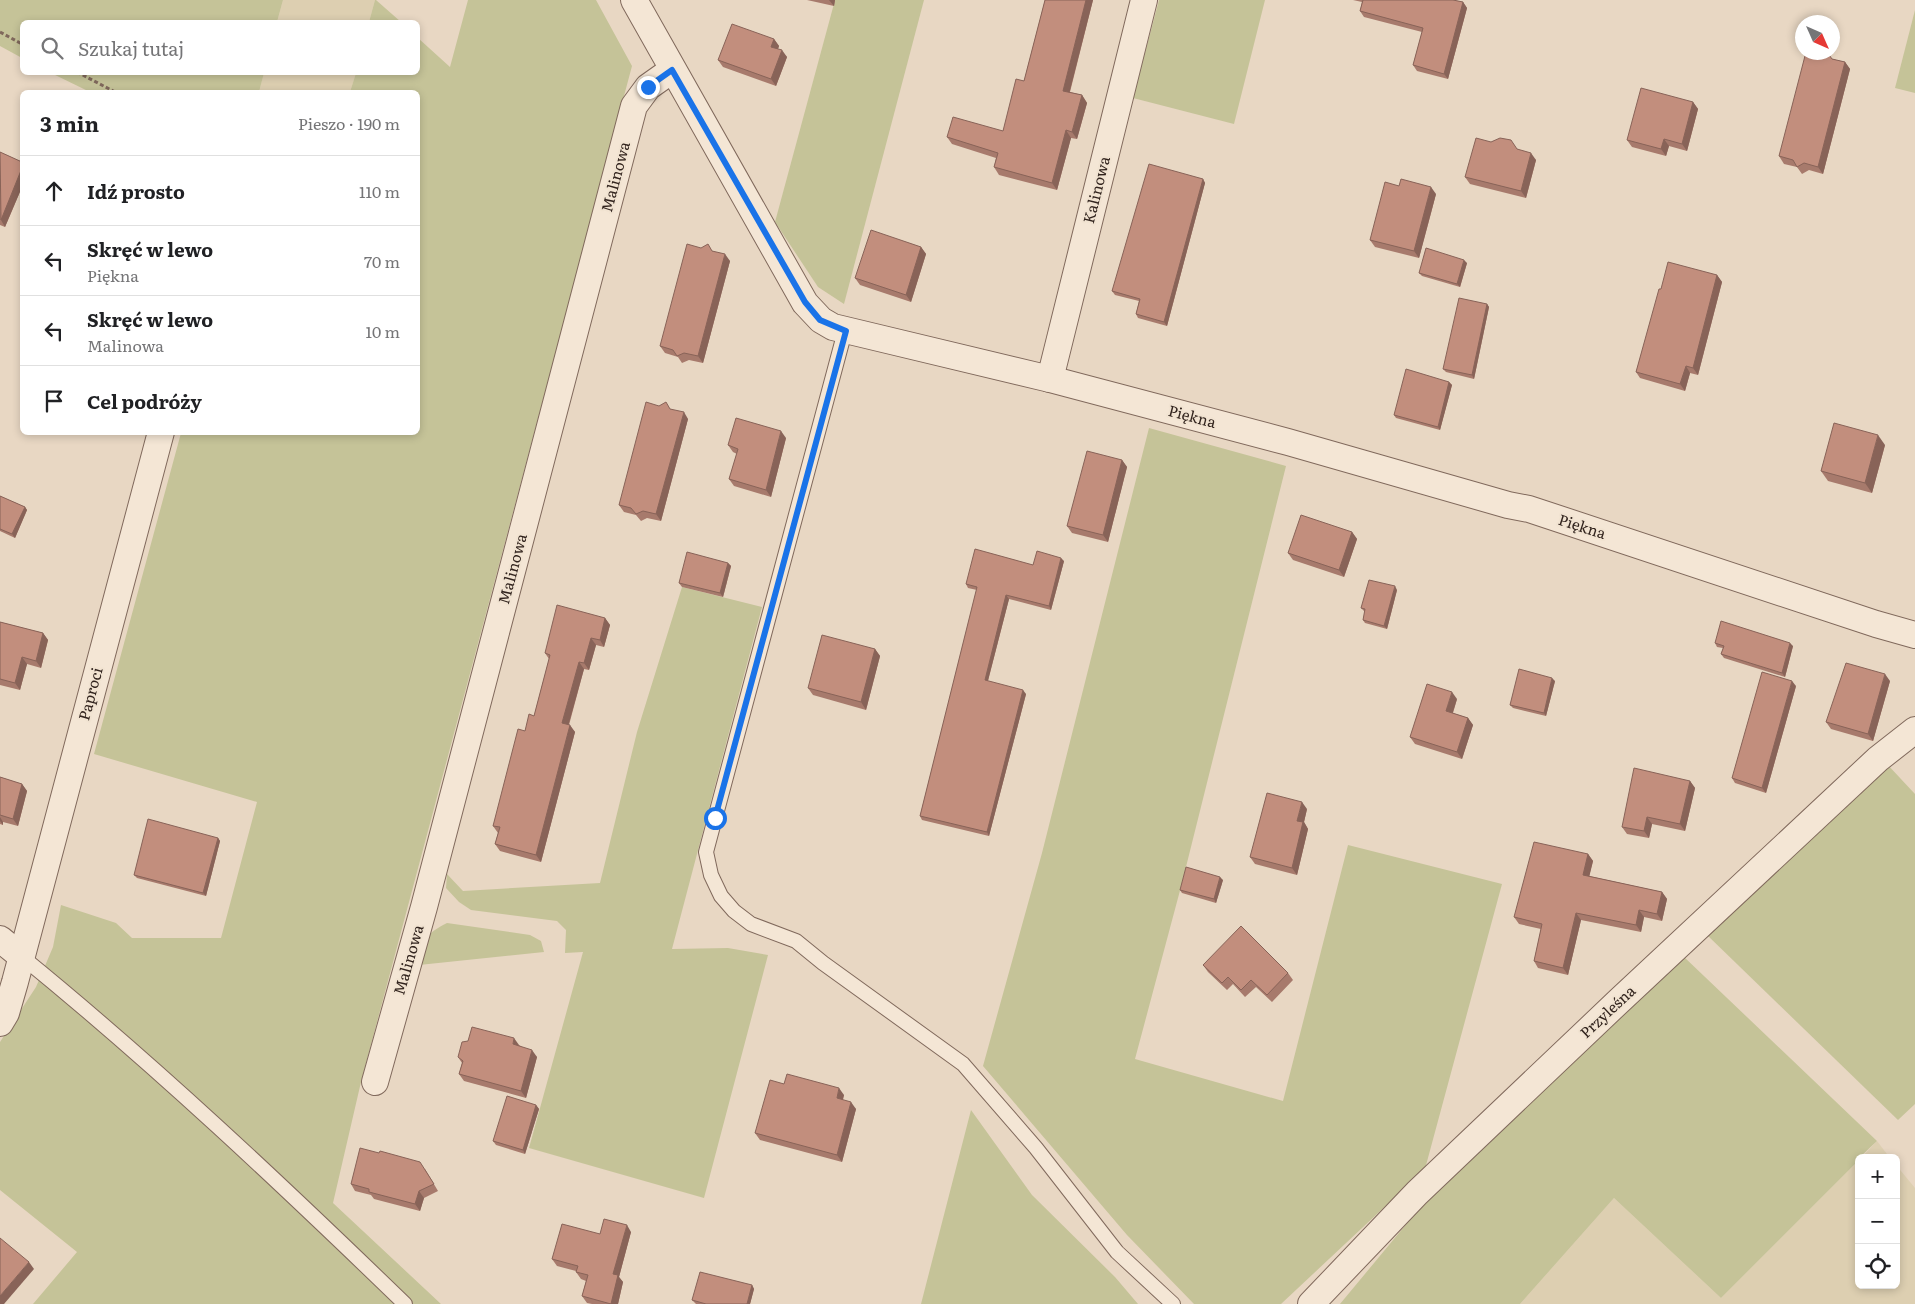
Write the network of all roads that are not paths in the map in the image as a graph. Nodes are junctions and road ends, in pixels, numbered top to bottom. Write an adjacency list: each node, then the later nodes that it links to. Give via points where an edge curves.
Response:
1 (1144, 0): 5 (street, Kalinowa)
2 (645, 5): 3 (street, Piękna)
3 (672, 70): 4 (street, Piękna, via 805,302 820,320); 12 (street, Malinowa, via 648,87 634,106)
4 (846, 331): 5 (street, Piękna); 14 (lane, via 706,852 711,876 721,896 740,916 751,924 796,942 963,1064 1036,1148 1117,1252)
5 (1050, 379): 7 (street, Piękna, via 1530,509)
6 (160, 435): 10 (street, Paproci)
7 (1915, 635)
8 (1915, 730): 15 (street, Przyleśna, via 1878,759 1619,1000 1417,1193)
9 (0, 939): 10 (street)
10 (21, 956): 11 (street, Paproci, via 6,1013); 13 (lane, via 270,1173)
11 (0, 1023)
12 (375, 1082)
13 (405, 1304)
14 (1173, 1304)
15 (1311, 1304)

